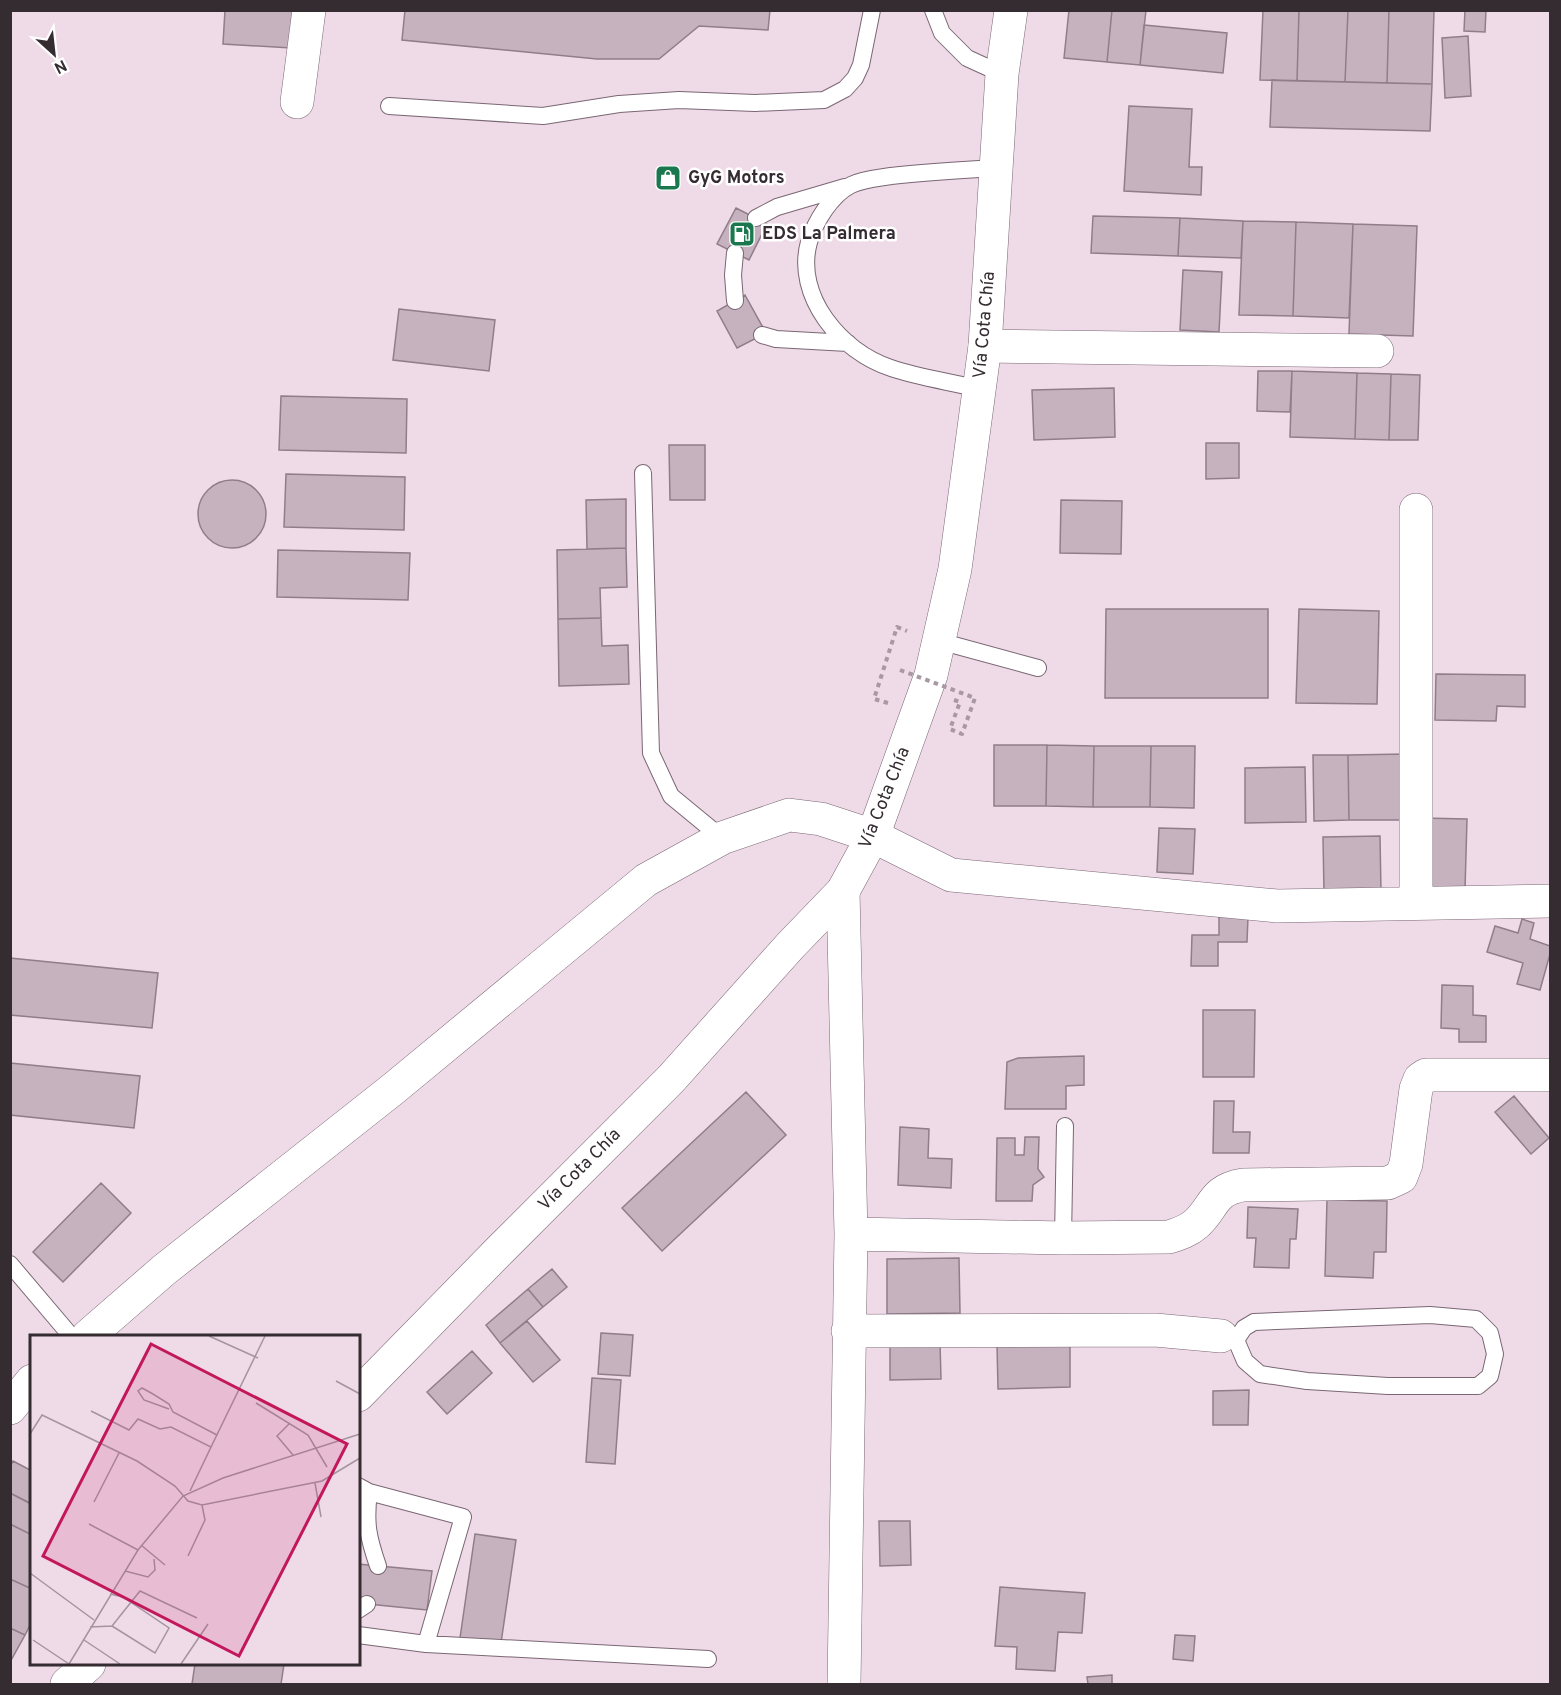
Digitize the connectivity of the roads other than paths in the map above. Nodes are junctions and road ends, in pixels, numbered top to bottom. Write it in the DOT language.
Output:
graph roads {
  1 [pos="309,10"];
  2 [pos="872,10"];
  3 [pos="933,10"];
  4 [pos="1011,10"];
  5 [pos="1002,74"];
  6 [pos="297,102"];
  7 [pos="389,106"];
  8 [pos="996,168"];
  9 [pos="851,185"];
  10 [pos="756,218"];
  11 [pos="735,253"];
  12 [pos="735,301"];
  13 [pos="762,335"];
  14 [pos="848,344"];
  15 [pos="985,346"];
  16 [pos="1377,351"];
  17 [pos="980,389"];
  18 [pos="643,473"];
  19 [pos="1416,510"];
  20 [pos="939,640"];
  21 [pos="1038,668"];
  22 [pos="873,836"];
  23 [pos="722,838"];
  24 [pos="843,891"];
  25 [pos="1551,901"];
  26 [pos="1416,903"];
  27 [pos="1551,1075"];
  28 [pos="1065,1126"];
  29 [pos="851,1234"];
  30 [pos="1063,1238"];
  31 [pos="10,1264"];
  32 [pos="848,1331"];
  33 [pos="70,1335"];
  34 [pos="89,1335"];
  35 [pos="1228,1338"];
  36 [pos="30,1383"];
  37 [pos="360,1393"];
  38 [pos="10,1408"];
  39 [pos="364,1489"];
  40 [pos="378,1566"];
  41 [pos="360,1635"];
  42 [pos="426,1644"];
  43 [pos="708,1659"];
  44 [pos="87,1665"];
  45 [pos="67,1684"];
  46 [pos="844,1684"];
  1 -- 6 [label="street"];
  2 -- 7 [label="lane"];
  3 -- 5 [label="lane"];
  4 -- 5 [label="street, Vía Cota Chía"];
  5 -- 8 [label="street, Vía Cota Chía"];
  8 -- 9 [label="lane"];
  8 -- 15 [label="street, Vía Cota Chía"];
  9 -- 10 [label="lane"];
  9 -- 14 [label="lane"];
  11 -- 12 [label="lane"];
  13 -- 14 [label="lane"];
  14 -- 17 [label="lane"];
  15 -- 16 [label="street"];
  15 -- 17 [label="street, Vía Cota Chía"];
  17 -- 20 [label="street, Vía Cota Chía"];
  18 -- 23 [label="lane"];
  19 -- 26 [label="street"];
  20 -- 21 [label="lane"];
  20 -- 22 [label="street, Vía Cota Chía"];
  22 -- 23 [label="street"];
  22 -- 24 [label="street, Vía Cota Chía"];
  22 -- 26 [label="street"];
  23 -- 34 [label="street"];
  24 -- 29 [label="street"];
  24 -- 37 [label="street, Vía Cota Chía"];
  25 -- 26 [label="street"];
  27 -- 30 [label="street"];
  28 -- 30 [label="lane"];
  29 -- 30 [label="street"];
  29 -- 32 [label="street"];
  31 -- 33 [label="lane"];
  32 -- 35 [label="street"];
  32 -- 46 [label="street"];
  35 -- 35 [label="lane"];
  36 -- 38 [label="street"];
  39 -- 40 [label="lane"];
  39 -- 42 [label="lane"];
  41 -- 42 [label="lane"];
  42 -- 43 [label="lane"];
  44 -- 45 [label="street"];
}
